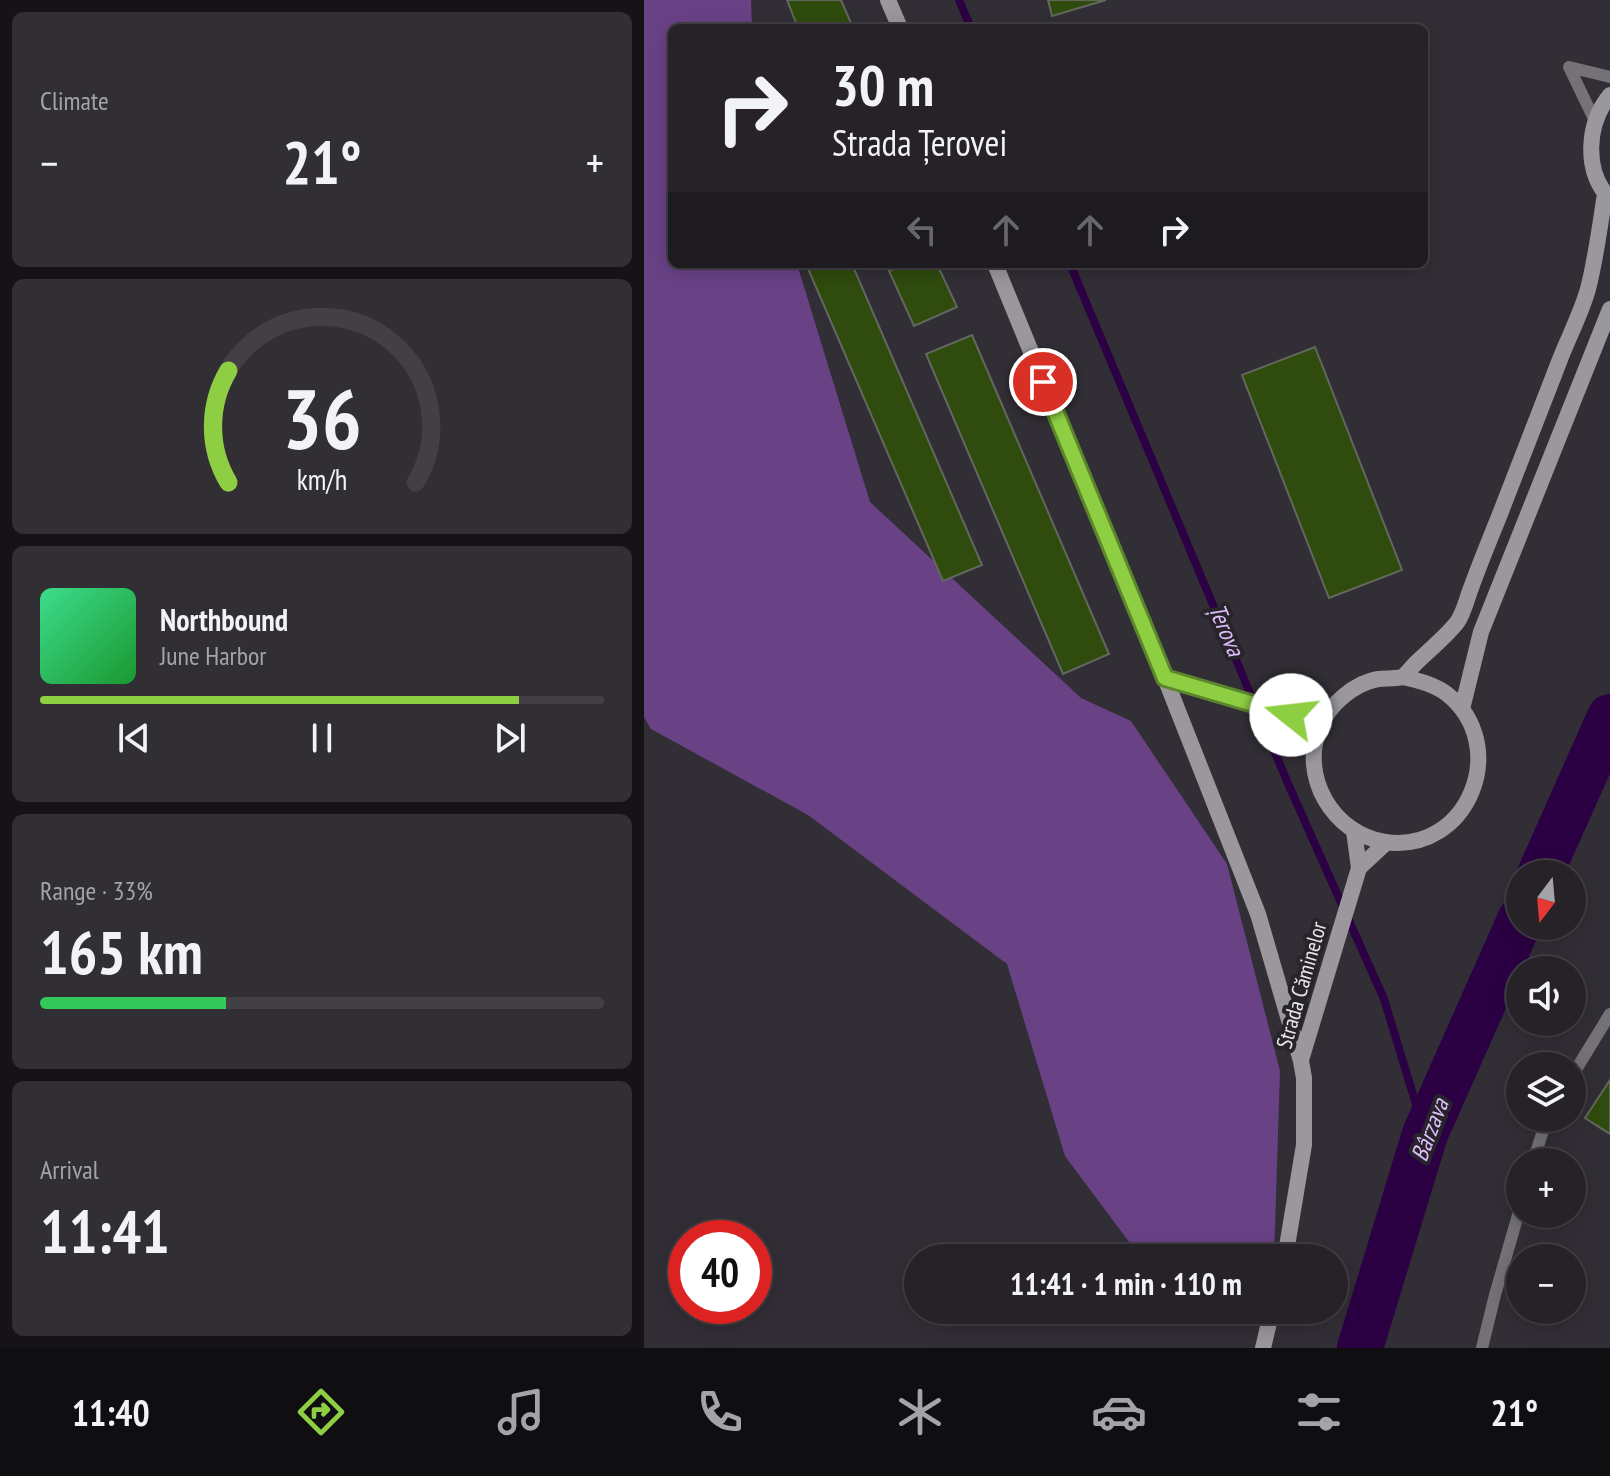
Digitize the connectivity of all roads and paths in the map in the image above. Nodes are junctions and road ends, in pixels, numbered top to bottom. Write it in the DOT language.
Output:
graph roads {
  1 [pos="888,0"];
  2 [pos="898,24"];
  3 [pos="1610,77"];
  4 [pos="1610,95"];
  5 [pos="1595,121"];
  6 [pos="1608,196"];
  7 [pos="997,268"];
  8 [pos="1610,309"];
  9 [pos="1402,677"];
  10 [pos="1165,678"];
  11 [pos="1330,709"];
  12 [pos="1462,709"];
  13 [pos="1285,714"];
  14 [pos="1314,746"];
  15 [pos="1354,831"];
  16 [pos="1387,842"];
  17 [pos="1357,875"];
  18 [pos="1610,1014"];
  19 [pos="1586,1053"];
  20 [pos="1301,1061"];
  21 [pos="1514,1228"];
  22 [pos="1287,1244"];
  23 [pos="1269,1324"];
  24 [pos="1263,1348"];
  25 [pos="1482,1348"];
  1 -- 2 [label="street"];
  3 -- 5 [label="lane"];
  4 -- 5 [label="street"];
  5 -- 6 [label="street"];
  6 -- 9 [label="street"];
  7 -- 10 [label="street"];
  8 -- 12 [label="street"];
  9 -- 11 [label="street"];
  9 -- 12 [label="street"];
  10 -- 13 [label="street"];
  10 -- 20 [label="street"];
  11 -- 13 [label="street"];
  11 -- 14 [label="street"];
  12 -- 16 [label="street"];
  13 -- 14 [label="street"];
  14 -- 15 [label="street"];
  15 -- 16 [label="street"];
  15 -- 17 [label="street, Strada Căminelor"];
  16 -- 17 [label="street"];
  17 -- 20 [label="street, Strada Căminelor"];
  18 -- 19 [label="lane"];
  20 -- 22 [label="street, Strada Căminelor"];
  21 -- 25 [label="lane"];
  23 -- 24 [label="street"];
}
